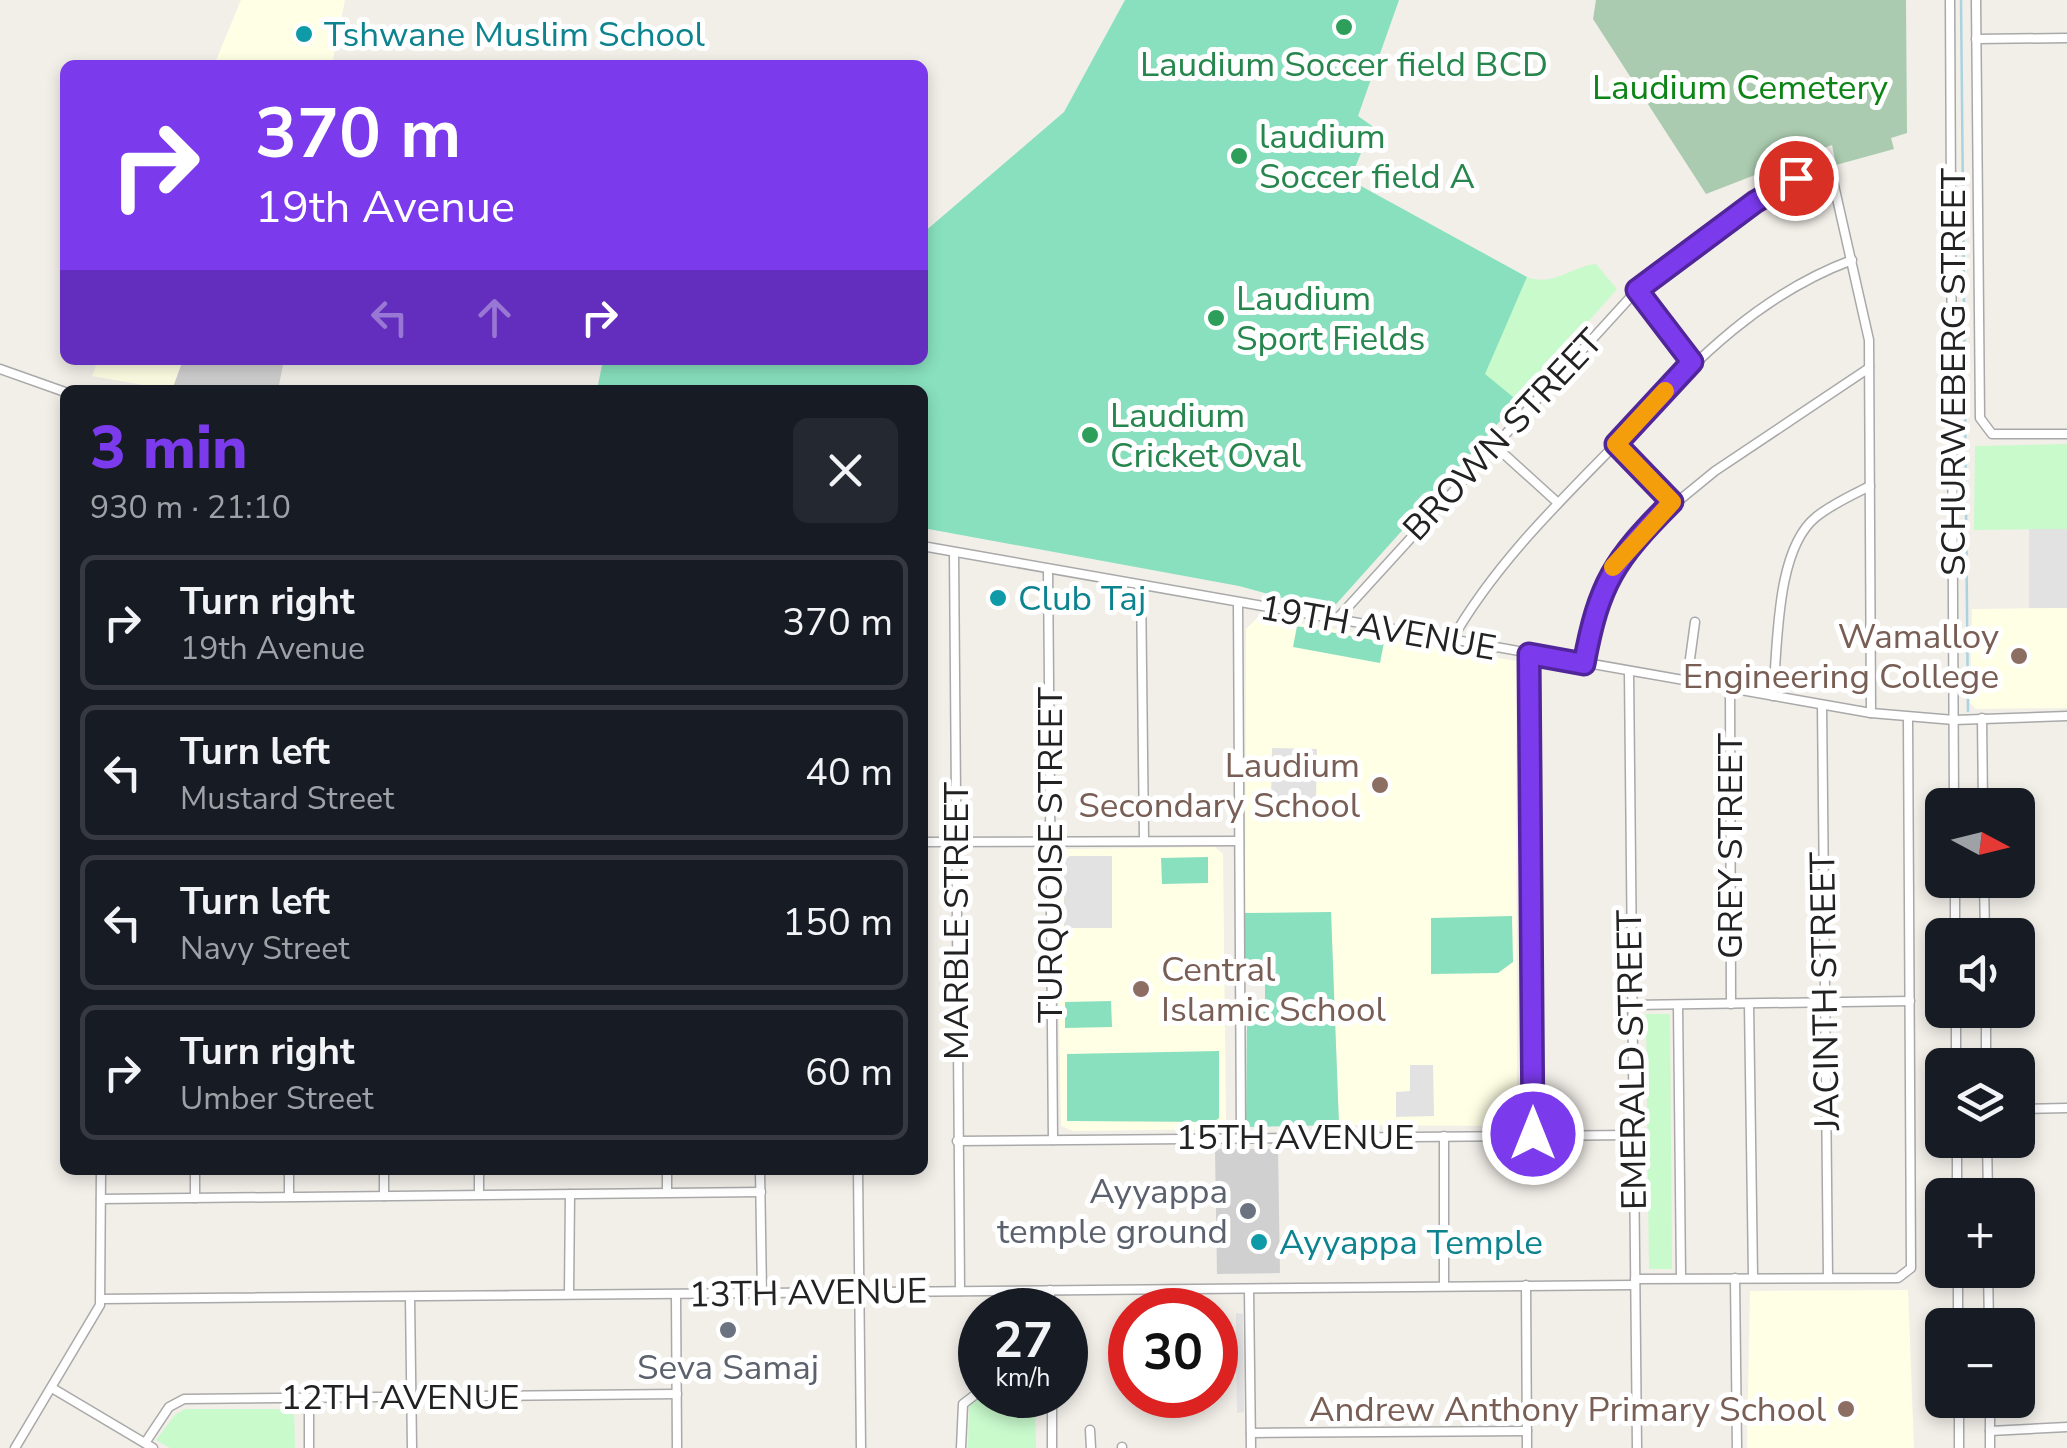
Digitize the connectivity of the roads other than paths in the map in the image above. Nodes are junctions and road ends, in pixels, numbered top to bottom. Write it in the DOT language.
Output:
graph roads {
  1 [pos="1950,0"];
  2 [pos="1976,0"];
  3 [pos="1976,38"];
  4 [pos="2067,38"];
  5 [pos="1852,260"];
  6 [pos="1637,290"];
  7 [pos="1692,362"];
  8 [pos="1869,368"];
  9 [pos="0,369"];
  10 [pos="60,390"];
  11 [pos="2067,434"];
  12 [pos="1616,444"];
  13 [pos="1494,445"];
  14 [pos="1870,486"];
  15 [pos="1558,502"];
  16 [pos="1672,502"];
  17 [pos="928,547"];
  18 [pos="954,552"];
  19 [pos="1048,569"];
  20 [pos="1141,586"];
  21 [pos="1238,603"];
  22 [pos="1337,619"];
  23 [pos="1695,622"];
  24 [pos="1451,640"];
  25 [pos="1529,654"];
  26 [pos="1584,664"];
  27 [pos="1629,672"];
  28 [pos="1688,681"];
  29 [pos="1730,688"];
  30 [pos="1772,696"];
  31 [pos="1822,705"];
  32 [pos="1870,713"];
  33 [pos="2067,716"];
  34 [pos="1982,718"];
  35 [pos="1908,719"];
  36 [pos="1954,720"];
  37 [pos="1954,788"];
  38 [pos="1983,788"];
  39 [pos="1144,839"];
  40 [pos="1050,840"];
  41 [pos="956,841"];
  42 [pos="1239,841"];
  43 [pos="928,842"];
  44 [pos="1910,1001"];
  45 [pos="1826,1002"];
  46 [pos="1678,1004"];
  47 [pos="1731,1004"];
  48 [pos="1749,1004"];
  49 [pos="1632,1005"];
  50 [pos="2067,1108"];
  51 [pos="2035,1109"];
  52 [pos="1533,1134"];
  53 [pos="1633,1135"];
  54 [pos="1444,1136"];
  55 [pos="1242,1137"];
  56 [pos="1053,1140"];
  57 [pos="958,1141"];
  58 [pos="101,1175"];
  59 [pos="194,1175"];
  60 [pos="290,1175"];
  61 [pos="384,1175"];
  62 [pos="479,1175"];
  63 [pos="667,1175"];
  64 [pos="760,1175"];
  65 [pos="858,1175"];
  66 [pos="667,1192"];
  67 [pos="760,1192"];
  68 [pos="479,1194"];
  69 [pos="570,1194"];
  70 [pos="290,1196"];
  71 [pos="384,1196"];
  72 [pos="195,1198"];
  73 [pos="101,1199"];
  74 [pos="1828,1277"];
  75 [pos="1681,1278"];
  76 [pos="1735,1278"];
  77 [pos="1754,1278"];
  78 [pos="1634,1281"];
  79 [pos="1444,1284"];
  80 [pos="1526,1285"];
  81 [pos="960,1288"];
  82 [pos="1088,1290"];
  83 [pos="1249,1290"];
  84 [pos="958,1291"];
  85 [pos="859,1292"];
  86 [pos="569,1294"];
  87 [pos="762,1294"];
  88 [pos="676,1295"];
  89 [pos="410,1297"];
  90 [pos="101,1299"];
  91 [pos="52,1388"];
  92 [pos="678,1394"];
  93 [pos="412,1397"];
  94 [pos="309,1398"];
  95 [pos="962,1418"];
  96 [pos="1052,1418"];
  97 [pos="1958,1418"];
  98 [pos="1990,1418"];
  99 [pos="2067,1427"];
  100 [pos="1090,1430"];
  101 [pos="1527,1431"];
  102 [pos="1990,1432"];
  103 [pos="1251,1433"];
  104 [pos="149,1445"];
  105 [pos="15,1448"];
  106 [pos="310,1448"];
  107 [pos="412,1448"];
  108 [pos="677,1448"];
  109 [pos="861,1448"];
  110 [pos="961,1448"];
  111 [pos="1052,1448"];
  112 [pos="1091,1448"];
  113 [pos="1251,1448"];
  114 [pos="1527,1448"];
  115 [pos="1636,1448"];
  116 [pos="1737,1448"];
  117 [pos="1959,1448"];
  118 [pos="1990,1448"];
  1 -- 36 [label="street, SCHURWEBERG STREET"];
  2 -- 3 [label="street"];
  3 -- 4 [label="street"];
  3 -- 11 [label="street"];
  5 -- 6 [label="street, BROWN STREET"];
  5 -- 7 [label="street"];
  5 -- 8 [label="street"];
  6 -- 7 [label="street"];
  6 -- 13 [label="street, BROWN STREET"];
  7 -- 12 [label="street"];
  8 -- 14 [label="street"];
  8 -- 16 [label="street"];
  9 -- 10 [label="street"];
  12 -- 15 [label="street"];
  12 -- 16 [label="street"];
  13 -- 15 [label="street"];
  13 -- 22 [label="street, BROWN STREET"];
  14 -- 30 [label="street"];
  14 -- 32 [label="street"];
  15 -- 24 [label="street"];
  16 -- 26 [label="street"];
  17 -- 18 [label="street, 19TH AVENUE"];
  18 -- 19 [label="street, 19TH AVENUE"];
  18 -- 41 [label="street, MARBLE STREET"];
  19 -- 20 [label="street, 19TH AVENUE"];
  19 -- 40 [label="street, TURQUOISE STREET"];
  20 -- 21 [label="street, 19TH AVENUE"];
  20 -- 39 [label="street"];
  21 -- 22 [label="street, 19TH AVENUE"];
  21 -- 42 [label="street"];
  22 -- 24 [label="street, 19TH AVENUE"];
  23 -- 28 [label="street"];
  24 -- 25 [label="street, 19TH AVENUE"];
  25 -- 26 [label="street, 19TH AVENUE"];
  25 -- 52 [label="street"];
  26 -- 27 [label="street, 19TH AVENUE"];
  27 -- 28 [label="street, 19TH AVENUE"];
  27 -- 49 [label="street, EMERALD STREET"];
  28 -- 29 [label="street, 19TH AVENUE"];
  29 -- 30 [label="street, 19TH AVENUE"];
  29 -- 47 [label="street, GREY STREET"];
  30 -- 31 [label="street, 19TH AVENUE"];
  31 -- 32 [label="street, 19TH AVENUE"];
  31 -- 45 [label="street, JACINTH STREET"];
  32 -- 35 [label="street, 19TH AVENUE"];
  33 -- 34 [label="street, 19TH AVENUE"];
  34 -- 36 [label="street, 19TH AVENUE"];
  34 -- 38 [label="street"];
  35 -- 36 [label="street, 19TH AVENUE"];
  35 -- 44 [label="street"];
  36 -- 37 [label="street, SCHURWEBERG STREET"];
  39 -- 40 [label="street"];
  39 -- 42 [label="street"];
  40 -- 41 [label="street"];
  40 -- 56 [label="street, TURQUOISE STREET"];
  41 -- 43 [label="street"];
  41 -- 57 [label="street, MARBLE STREET"];
  42 -- 55 [label="street"];
  44 -- 45 [label="street"];
  44 -- 74 [label="street, 13TH AVENUE"];
  45 -- 48 [label="street"];
  45 -- 74 [label="street, JACINTH STREET"];
  46 -- 47 [label="street"];
  46 -- 49 [label="street"];
  46 -- 75 [label="street"];
  47 -- 48 [label="street"];
  48 -- 77 [label="street"];
  49 -- 53 [label="street, EMERALD STREET"];
  50 -- 51 [label="street"];
  52 -- 53 [label="street, 15TH AVENUE"];
  52 -- 54 [label="street, 15TH AVENUE"];
  53 -- 78 [label="street, EMERALD STREET"];
  54 -- 55 [label="street, 15TH AVENUE"];
  54 -- 79 [label="street"];
  55 -- 56 [label="street, 15TH AVENUE"];
  56 -- 57 [label="street, 15TH AVENUE"];
  57 -- 81 [label="street, MARBLE STREET"];
  58 -- 73 [label="street"];
  59 -- 72 [label="street"];
  60 -- 70 [label="street"];
  61 -- 71 [label="street"];
  62 -- 68 [label="street"];
  63 -- 66 [label="street"];
  64 -- 67 [label="street"];
  65 -- 85 [label="street"];
  66 -- 67 [label="street"];
  66 -- 69 [label="street"];
  67 -- 87 [label="street"];
  68 -- 69 [label="street"];
  68 -- 71 [label="street"];
  69 -- 86 [label="street"];
  70 -- 71 [label="street"];
  70 -- 72 [label="street"];
  72 -- 73 [label="street"];
  73 -- 90 [label="street"];
  74 -- 77 [label="street, 13TH AVENUE"];
  75 -- 76 [label="street, 13TH AVENUE"];
  75 -- 78 [label="street, 13TH AVENUE"];
  76 -- 77 [label="street, 13TH AVENUE"];
  76 -- 116 [label="street"];
  78 -- 80 [label="street, 13TH AVENUE"];
  78 -- 115 [label="street, EMERALD STREET"];
  79 -- 80 [label="street, 13TH AVENUE"];
  79 -- 83 [label="street, 13TH AVENUE"];
  80 -- 101 [label="street"];
  82 -- 83 [label="street, 13TH AVENUE"];
  83 -- 103 [label="street"];
  84 -- 85 [label="street, 13TH AVENUE"];
  85 -- 87 [label="street, 13TH AVENUE"];
  85 -- 109 [label="street"];
  86 -- 88 [label="street, 13TH AVENUE"];
  86 -- 89 [label="street, 13TH AVENUE"];
  87 -- 88 [label="street, 13TH AVENUE"];
  88 -- 92 [label="street"];
  89 -- 90 [label="street, 13TH AVENUE"];
  89 -- 93 [label="street"];
  90 -- 91 [label="street"];
  91 -- 104 [label="street"];
  91 -- 105 [label="street"];
  92 -- 93 [label="street, 12TH AVENUE"];
  92 -- 108 [label="street"];
  93 -- 94 [label="street, 12TH AVENUE"];
  93 -- 107 [label="street"];
  94 -- 104 [label="street, 12TH AVENUE"];
  94 -- 106 [label="street"];
  95 -- 110 [label="street"];
  96 -- 111 [label="street"];
  97 -- 117 [label="street"];
  98 -- 102 [label="street"];
  99 -- 102 [label="street"];
  100 -- 112 [label="street"];
  101 -- 103 [label="street"];
  101 -- 114 [label="street"];
  102 -- 118 [label="street"];
  103 -- 113 [label="street"];
}
